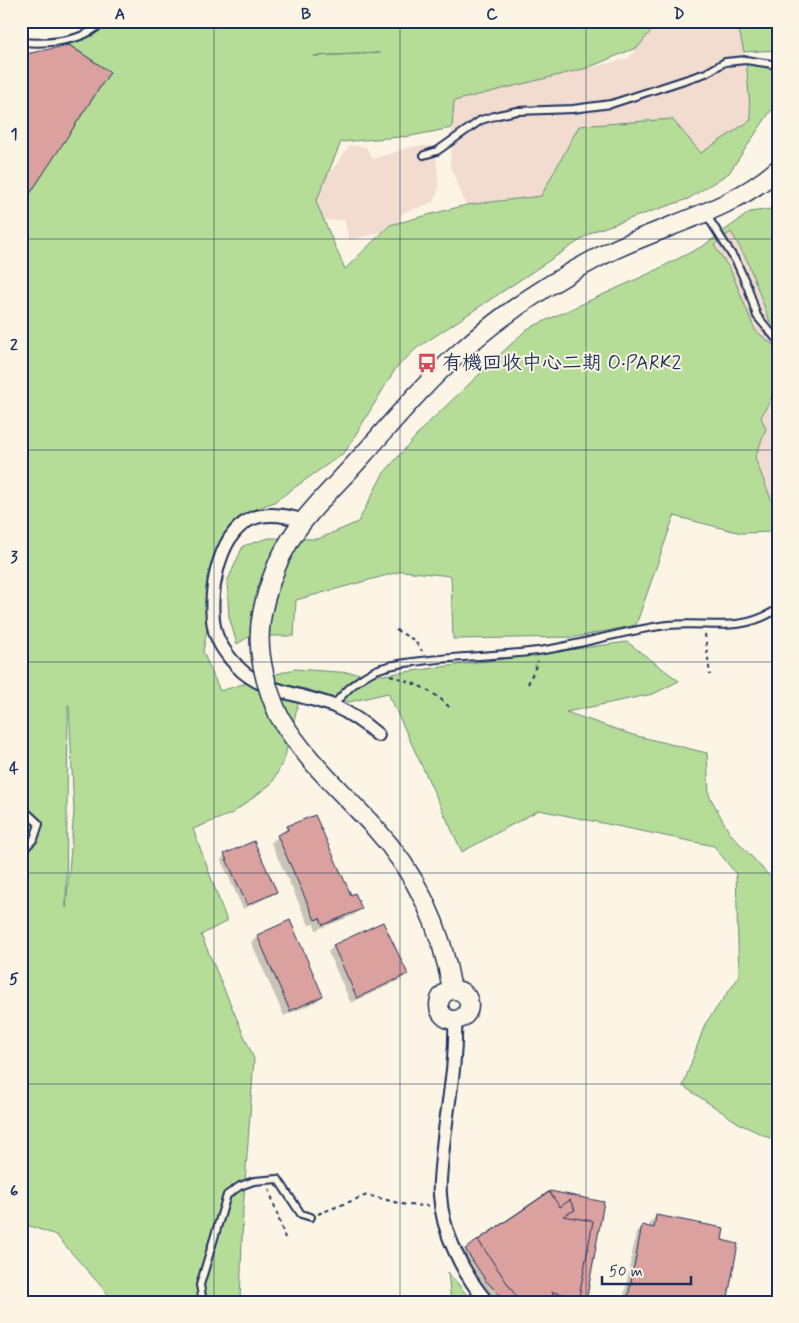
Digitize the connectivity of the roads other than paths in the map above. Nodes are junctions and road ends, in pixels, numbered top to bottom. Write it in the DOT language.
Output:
graph roads {
  1 [pos="104,21"];
  2 [pos="21,42"];
  3 [pos="778,66"];
  4 [pos="424,155"];
  5 [pos="778,169"];
  6 [pos="706,213"];
  7 [pos="778,341"];
  8 [pos="304,521"];
  9 [pos="778,609"];
  10 [pos="333,706"];
  11 [pos="378,735"];
  12 [pos="21,807"];
  13 [pos="21,852"];
  14 [pos="455,1020"];
  15 [pos="310,1217"];
  16 [pos="202,1302"];
  17 [pos="488,1302"];
  1 -- 2 [label="lane"];
  3 -- 4 [label="lane"];
  5 -- 6 [label="street"];
  6 -- 7 [label="lane"];
  6 -- 8 [label="street"];
  8 -- 10 [label="street"];
  8 -- 14 [label="street, bridge"];
  9 -- 10 [label="lane"];
  10 -- 11 [label="street"];
  12 -- 13 [label="lane"];
  14 -- 17 [label="street"];
  15 -- 16 [label="lane"];
}
